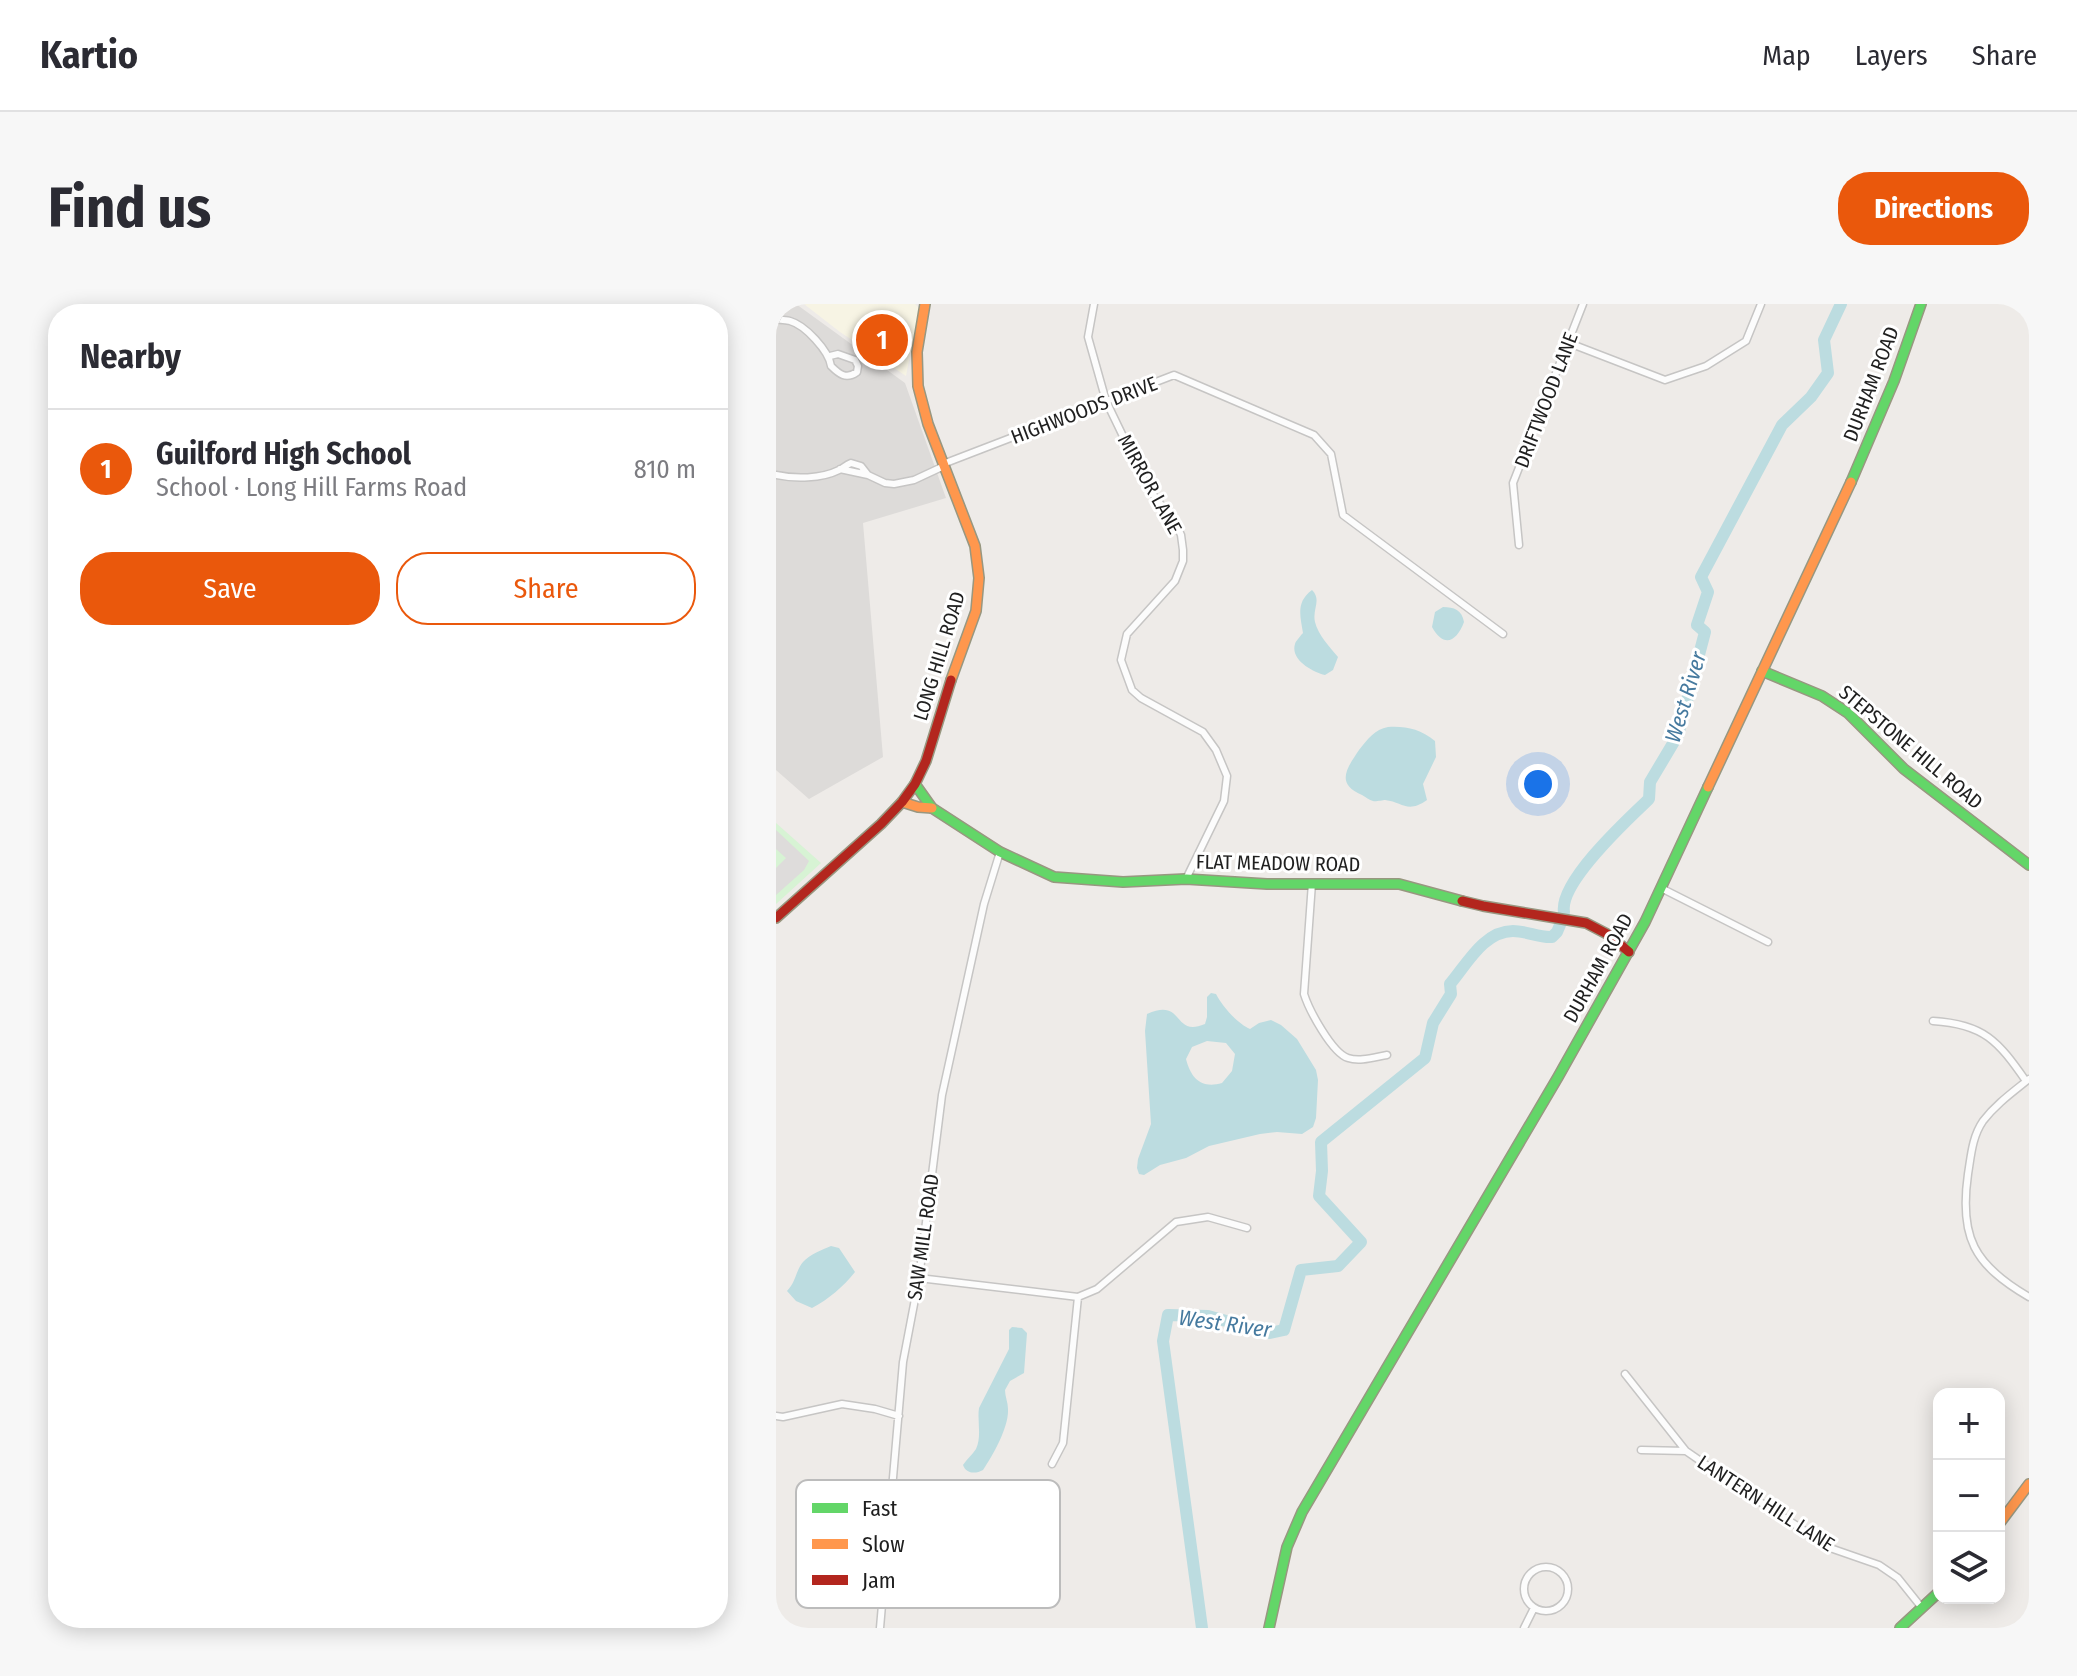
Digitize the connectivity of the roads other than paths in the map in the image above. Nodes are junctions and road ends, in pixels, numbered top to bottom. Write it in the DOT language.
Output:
graph roads {
  1 [pos="914,304"];
  2 [pos="1094,304"];
  3 [pos="1583,304"];
  4 [pos="1761,304"];
  5 [pos="1921,304"];
  6 [pos="924,309"];
  7 [pos="776,319"];
  8 [pos="1569,343"];
  9 [pos="830,356"];
  10 [pos="1106,401"];
  11 [pos="944,465"];
  12 [pos="776,475"];
  13 [pos="1519,545"];
  14 [pos="1503,634"];
  15 [pos="1762,671"];
  16 [pos="915,784"];
  17 [pos="902,802"];
  18 [pos="932,808"];
  19 [pos="1000,852"];
  20 [pos="2029,865"];
  21 [pos="1186,879"];
  22 [pos="1312,883"];
  23 [pos="1661,888"];
  24 [pos="776,918"];
  25 [pos="1768,942"];
  26 [pos="1629,952"];
  27 [pos="1933,1021"];
  28 [pos="1387,1055"];
  29 [pos="2028,1080"];
  30 [pos="1247,1228"];
  31 [pos="919,1278"];
  32 [pos="1078,1297"];
  33 [pos="2029,1297"];
  34 [pos="1625,1374"];
  35 [pos="776,1416"];
  36 [pos="899,1416"];
  37 [pos="1641,1450"];
  38 [pos="1686,1451"];
  39 [pos="1052,1464"];
  40 [pos="893,1480"];
  41 [pos="2028,1489"];
  42 [pos="2005,1517"];
  43 [pos="1933,1598"];
  44 [pos="882,1608"];
  45 [pos="1534,1608"];
  46 [pos="1922,1608"];
  47 [pos="880,1628"];
  48 [pos="1269,1628"];
  49 [pos="1524,1628"];
  50 [pos="1900,1628"];
  1 -- 6 [label="street"];
  2 -- 10 [label="street, MIRROR LANE"];
  3 -- 8 [label="street, DRIFTWOOD LANE"];
  4 -- 8 [label="street"];
  5 -- 15 [label="street, DURHAM ROAD"];
  6 -- 11 [label="street, LONG HILL ROAD"];
  7 -- 9 [label="street"];
  8 -- 13 [label="street, DRIFTWOOD LANE"];
  9 -- 9 [label="street"];
  10 -- 11 [label="street, HIGHWOODS DRIVE"];
  10 -- 14 [label="street, HIGHWOODS DRIVE"];
  10 -- 21 [label="street, MIRROR LANE"];
  11 -- 12 [label="street, HIGHWOODS DRIVE"];
  11 -- 16 [label="street, LONG HILL ROAD"];
  15 -- 20 [label="street, STEPSTONE HILL ROAD"];
  15 -- 23 [label="street, DURHAM ROAD"];
  16 -- 17 [label="street, LONG HILL ROAD"];
  16 -- 18 [label="street, FLAT MEADOW ROAD"];
  17 -- 18 [label="street, FLAT MEADOW ROAD"];
  17 -- 24 [label="street, LONG HILL ROAD"];
  18 -- 19 [label="street, FLAT MEADOW ROAD"];
  19 -- 21 [label="street, FLAT MEADOW ROAD"];
  19 -- 31 [label="street, SAW MILL ROAD"];
  21 -- 22 [label="street, FLAT MEADOW ROAD"];
  22 -- 26 [label="street, FLAT MEADOW ROAD"];
  22 -- 28 [label="street"];
  23 -- 25 [label="street"];
  23 -- 26 [label="street, DURHAM ROAD"];
  26 -- 48 [label="street, DURHAM ROAD"];
  27 -- 29 [label="street"];
  29 -- 33 [label="street"];
  30 -- 32 [label="street"];
  31 -- 32 [label="street"];
  31 -- 36 [label="street, SAW MILL ROAD"];
  32 -- 39 [label="street"];
  34 -- 38 [label="street, LANTERN HILL LANE"];
  35 -- 36 [label="street"];
  36 -- 40 [label="street, SAW MILL ROAD"];
  37 -- 38 [label="street, LANTERN HILL LANE"];
  38 -- 46 [label="street, LANTERN HILL LANE"];
  41 -- 42 [label="street"];
  43 -- 46 [label="street"];
  44 -- 47 [label="street, SAW MILL ROAD"];
  45 -- 45 [label="street"];
  45 -- 49 [label="street"];
  46 -- 50 [label="street"];
}
